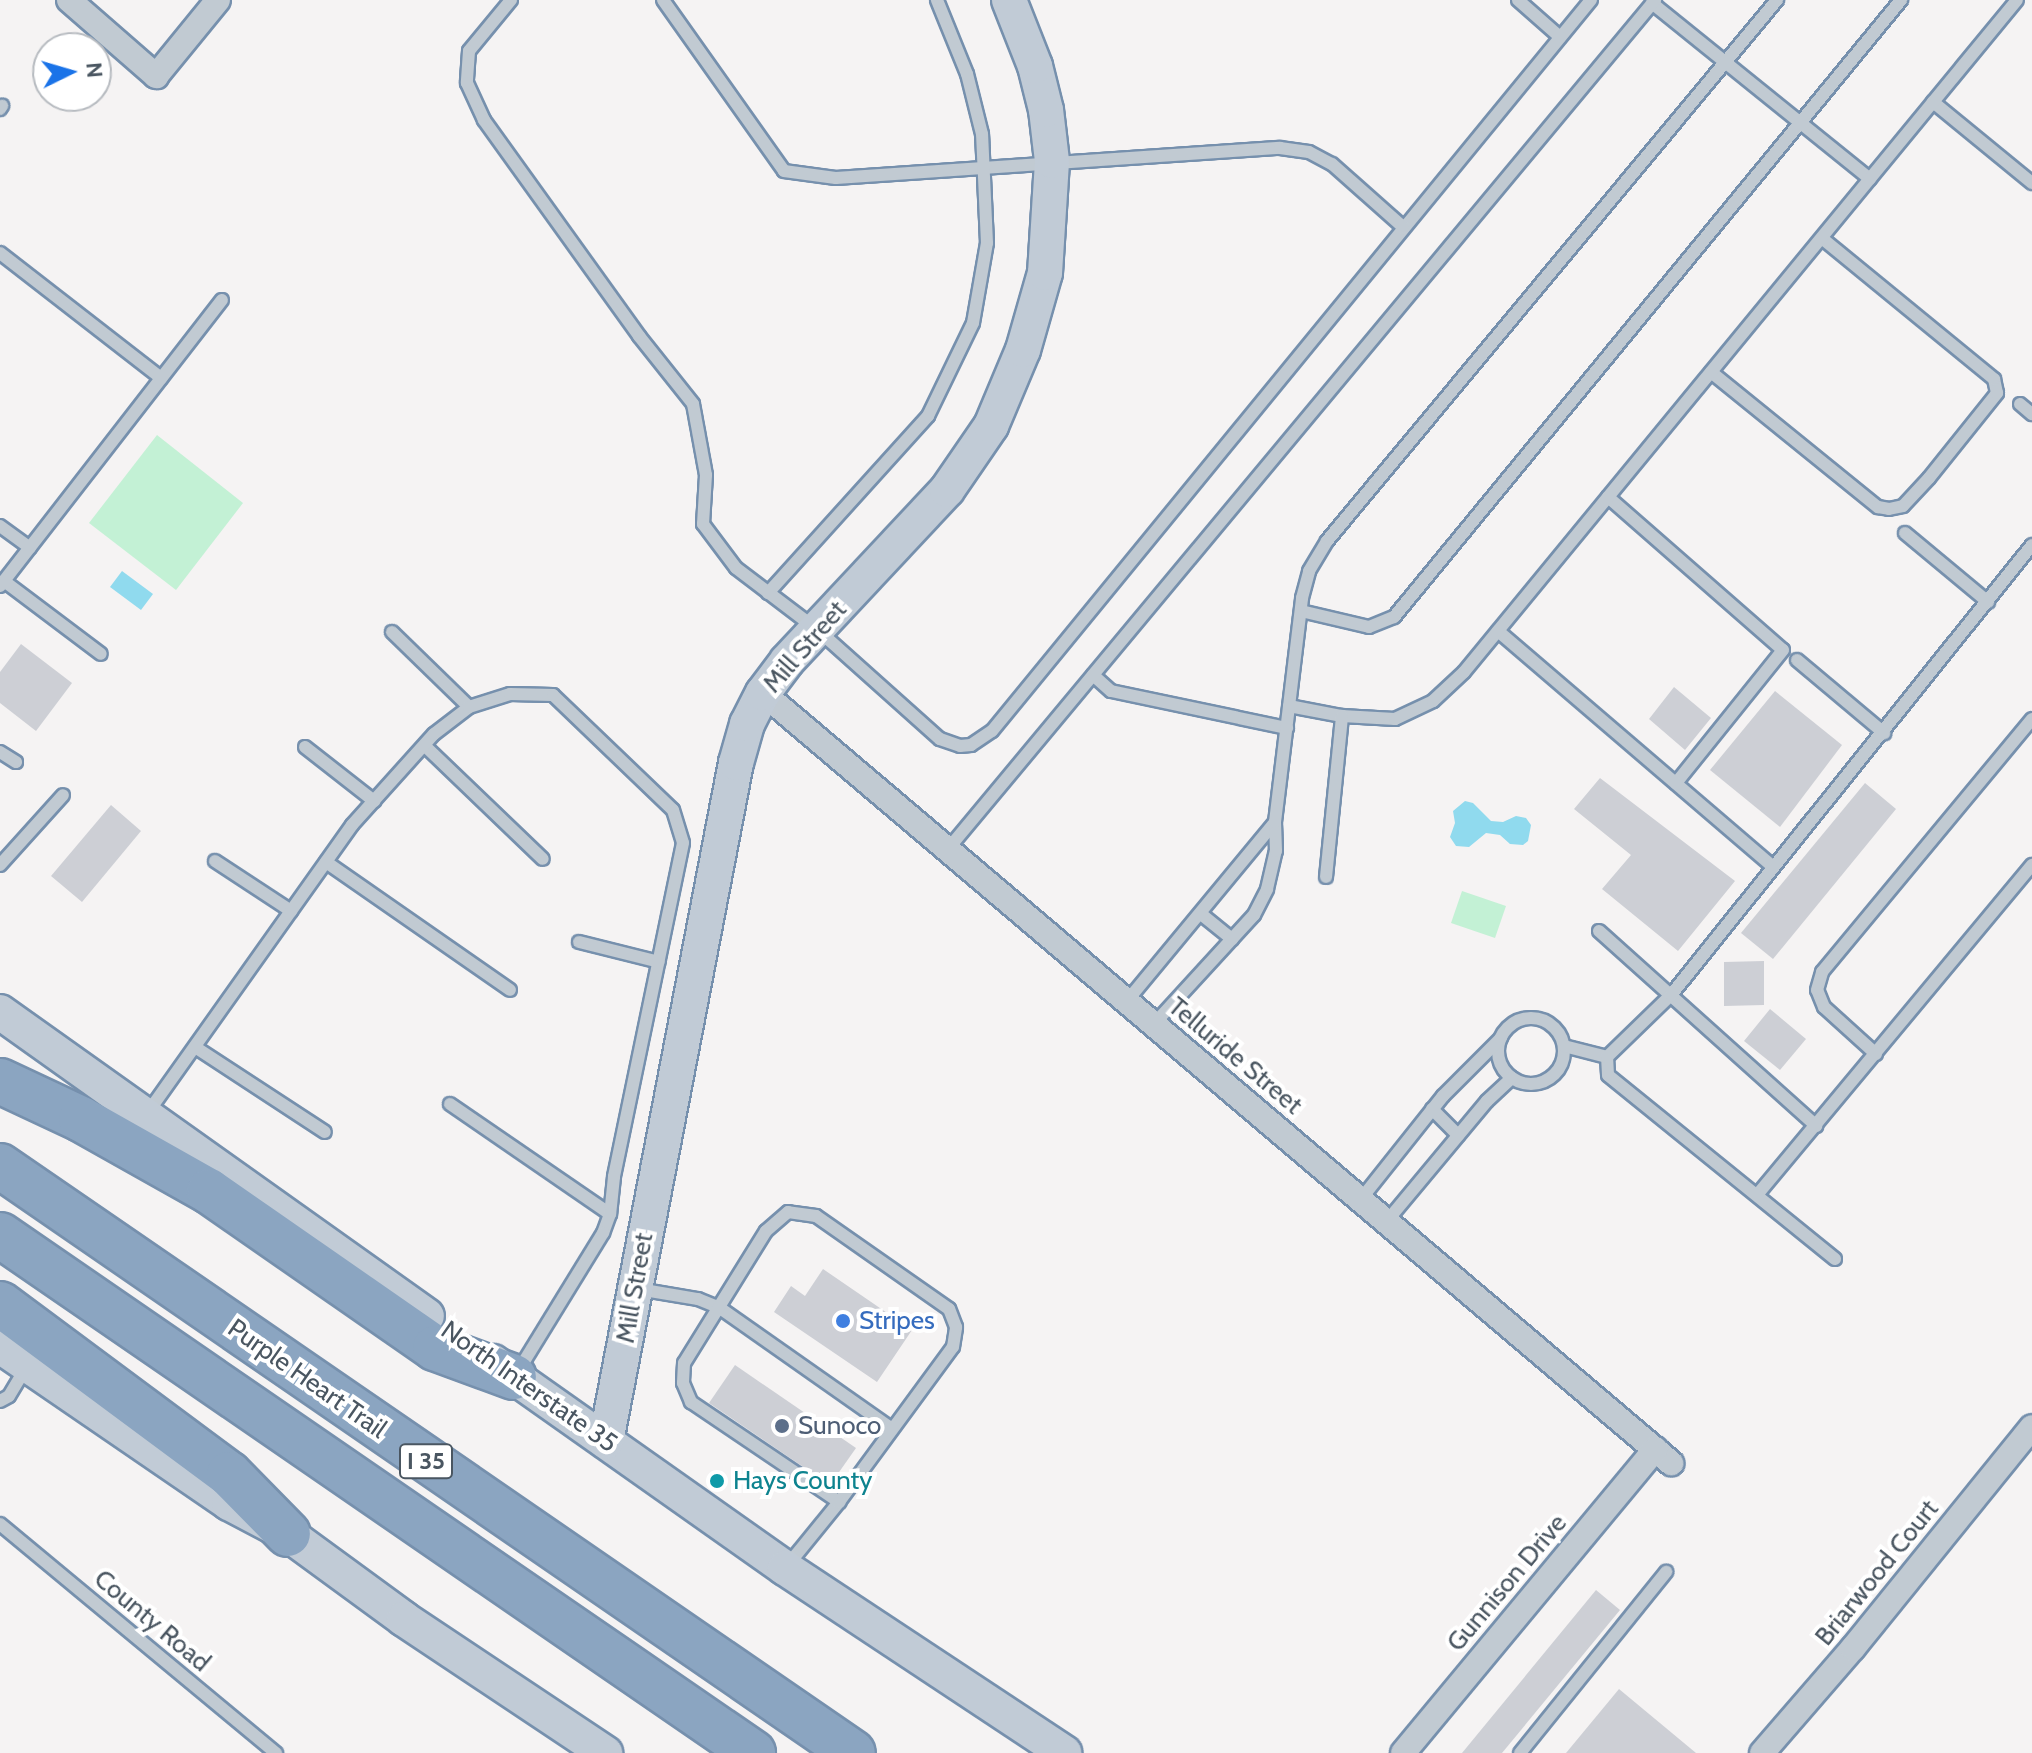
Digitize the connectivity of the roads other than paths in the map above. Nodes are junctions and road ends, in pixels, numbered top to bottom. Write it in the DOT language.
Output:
graph roads {
  1 [pos="69,0"];
  2 [pos="218,0"];
  3 [pos="511,0"];
  4 [pos="663,0"];
  5 [pos="937,0"];
  6 [pos="1009,0"];
  7 [pos="1518,0"];
  8 [pos="1591,0"];
  9 [pos="1777,0"];
  10 [pos="1901,0"];
  11 [pos="2017,0"];
  12 [pos="1654,1"];
  13 [pos="1560,37"];
  14 [pos="1726,62"];
  15 [pos="1933,102"];
  16 [pos="1800,123"];
  17 [pos="1052,161"];
  18 [pos="985,167"];
  19 [pos="1870,179"];
  20 [pos="2032,183"];
  21 [pos="1403,227"];
  22 [pos="1822,238"];
  23 [pos="0,253"];
  24 [pos="222,300"];
  25 [pos="1711,372"];
  26 [pos="161,378"];
  27 [pos="2020,404"];
  28 [pos="2032,414"];
  29 [pos="1608,497"];
  30 [pos="0,526"];
  31 [pos="1905,533"];
  32 [pos="2032,545"];
  33 [pos="30,548"];
  34 [pos="2,584"];
  35 [pos="768,593"];
  36 [pos="1988,602"];
  37 [pos="1301,611"];
  38 [pos="819,631"];
  39 [pos="1498,631"];
  40 [pos="392,632"];
  41 [pos="101,654"];
  42 [pos="1797,660"];
  43 [pos="1093,675"];
  44 [pos="763,693"];
  45 [pos="1289,706"];
  46 [pos="469,707"];
  47 [pos="1342,716"];
  48 [pos="2032,719"];
  49 [pos="1287,728"];
  50 [pos="1884,733"];
  51 [pos="425,746"];
  52 [pos="305,747"];
  53 [pos="0,752"];
  54 [pos="16,762"];
  55 [pos="1676,783"];
  56 [pos="63,795"];
  57 [pos="374,801"];
  58 [pos="1275,822"];
  59 [pos="948,849"];
  60 [pos="543,859"];
  61 [pos="215,861"];
  62 [pos="326,862"];
  63 [pos="0,865"];
  64 [pos="2032,865"];
  65 [pos="1772,866"];
  66 [pos="1326,877"];
  67 [pos="291,911"];
  68 [pos="1201,914"];
  69 [pos="1599,931"];
  70 [pos="1232,939"];
  71 [pos="579,942"];
  72 [pos="659,962"];
  73 [pos="510,990"];
  74 [pos="1671,995"];
  75 [pos="1127,1001"];
  76 [pos="0,1012"];
  77 [pos="1154,1024"];
  78 [pos="1501,1038"];
  79 [pos="1564,1046"];
  80 [pos="195,1047"];
  81 [pos="1876,1054"];
  82 [pos="1607,1057"];
  83 [pos="1512,1078"];
  84 [pos="0,1081"];
  85 [pos="450,1104"];
  86 [pos="1432,1109"];
  87 [pos="145,1117"];
  88 [pos="1816,1126"];
  89 [pos="325,1132"];
  90 [pos="1458,1135"];
  91 [pos="0,1166"];
  92 [pos="1757,1195"];
  93 [pos="1361,1199"];
  94 [pos="610,1214"];
  95 [pos="1387,1221"];
  96 [pos="0,1235"];
  97 [pos="1835,1259"];
  98 [pos="633,1289"];
  99 [pos="0,1304"];
  100 [pos="720,1308"];
  101 [pos="14,1356"];
  102 [pos="514,1377"];
  103 [pos="0,1401"];
  104 [pos="2032,1427"];
  105 [pos="891,1428"];
  106 [pos="606,1441"];
  107 [pos="1663,1456"];
  108 [pos="839,1502"];
  109 [pos="0,1524"];
  110 [pos="288,1534"];
  111 [pos="785,1568"];
  112 [pos="1666,1572"];
  113 [pos="276,1753"];
  114 [pos="605,1753"];
  115 [pos="753,1753"];
  116 [pos="853,1753"];
  117 [pos="1064,1753"];
  118 [pos="1403,1753"];
  119 [pos="1520,1753"];
  120 [pos="1762,1753"];
  1 -- 2 [label="street"];
  3 -- 35 [label="lane"];
  4 -- 18 [label="lane"];
  5 -- 18 [label="lane"];
  6 -- 17 [label="main road, Mill Street"];
  7 -- 13 [label="lane"];
  8 -- 13 [label="lane"];
  9 -- 14 [label="lane"];
  10 -- 16 [label="lane"];
  11 -- 15 [label="lane"];
  12 -- 14 [label="lane"];
  12 -- 43 [label="lane"];
  13 -- 21 [label="lane"];
  14 -- 16 [label="lane"];
  14 -- 37 [label="lane"];
  15 -- 19 [label="lane"];
  15 -- 20 [label="lane"];
  16 -- 19 [label="lane"];
  16 -- 37 [label="lane"];
  17 -- 18 [label="lane"];
  17 -- 21 [label="lane"];
  17 -- 38 [label="main road, Mill Street"];
  18 -- 35 [label="lane"];
  19 -- 22 [label="lane"];
  21 -- 38 [label="lane"];
  22 -- 25 [label="lane"];
  22 -- 25 [label="lane"];
  23 -- 26 [label="lane"];
  24 -- 26 [label="lane"];
  25 -- 29 [label="lane"];
  26 -- 33 [label="lane"];
  27 -- 28 [label="lane"];
  29 -- 39 [label="lane"];
  29 -- 55 [label="lane"];
  30 -- 33 [label="lane"];
  31 -- 36 [label="lane"];
  32 -- 36 [label="lane"];
  33 -- 34 [label="lane"];
  34 -- 41 [label="lane"];
  35 -- 38 [label="lane"];
  36 -- 50 [label="lane"];
  37 -- 45 [label="lane"];
  38 -- 44 [label="main road, Mill Street"];
  39 -- 47 [label="lane"];
  39 -- 55 [label="lane"];
  40 -- 46 [label="lane"];
  42 -- 50 [label="lane"];
  43 -- 49 [label="lane"];
  43 -- 59 [label="lane"];
  44 -- 59 [label="street, Telluride Street"];
  44 -- 98 [label="main road, Mill Street"];
  45 -- 47 [label="lane"];
  45 -- 49 [label="lane"];
  46 -- 51 [label="lane"];
  46 -- 72 [label="lane"];
  47 -- 66 [label="lane"];
  48 -- 81 [label="lane"];
  49 -- 58 [label="lane"];
  50 -- 65 [label="lane"];
  51 -- 57 [label="lane"];
  51 -- 60 [label="lane"];
  52 -- 57 [label="lane"];
  53 -- 54 [label="lane"];
  55 -- 65 [label="lane"];
  56 -- 63 [label="lane"];
  57 -- 62 [label="lane"];
  58 -- 68 [label="lane"];
  58 -- 70 [label="lane"];
  59 -- 75 [label="street, Telluride Street"];
  61 -- 67 [label="lane"];
  62 -- 67 [label="lane"];
  62 -- 73 [label="lane"];
  64 -- 81 [label="lane"];
  65 -- 74 [label="lane"];
  67 -- 80 [label="lane"];
  68 -- 70 [label="lane"];
  68 -- 75 [label="lane"];
  69 -- 74 [label="lane"];
  70 -- 77 [label="lane"];
  71 -- 72 [label="lane"];
  72 -- 94 [label="lane"];
  74 -- 82 [label="lane"];
  74 -- 88 [label="lane"];
  75 -- 77 [label="street, Telluride Street"];
  76 -- 87 [label="main road, North Interstate 35"];
  77 -- 93 [label="street, Telluride Street"];
  78 -- 79 [label="lane"];
  78 -- 83 [label="lane"];
  78 -- 86 [label="lane"];
  79 -- 82 [label="lane"];
  79 -- 83 [label="lane"];
  80 -- 87 [label="lane"];
  80 -- 89 [label="lane"];
  81 -- 88 [label="lane"];
  82 -- 92 [label="lane"];
  83 -- 90 [label="lane"];
  84 -- 102 [label="highway"];
  85 -- 94 [label="lane"];
  86 -- 90 [label="lane"];
  86 -- 93 [label="lane"];
  87 -- 102 [label="main road, North Interstate 35"];
  88 -- 92 [label="lane"];
  90 -- 95 [label="lane"];
  91 -- 116 [label="highway, Purple Heart Trail / I 35"];
  92 -- 97 [label="lane"];
  93 -- 95 [label="street, Telluride Street"];
  94 -- 102 [label="lane"];
  95 -- 107 [label="street, Telluride Street"];
  96 -- 115 [label="highway, I 35"];
  98 -- 100 [label="lane"];
  98 -- 106 [label="main road, Mill Street"];
  99 -- 110 [label="highway"];
  100 -- 105 [label="lane"];
  100 -- 105 [label="lane"];
  100 -- 108 [label="lane"];
  101 -- 103 [label="lane"];
  101 -- 110 [label="main road"];
  102 -- 106 [label="main road, North Interstate 35"];
  104 -- 120 [label="street, Briarwood Court"];
  105 -- 108 [label="lane"];
  106 -- 111 [label="main road, North Interstate 35"];
  107 -- 118 [label="street, Gunnison Drive"];
  108 -- 111 [label="lane"];
  109 -- 113 [label="lane, County Road"];
  110 -- 114 [label="main road"];
  111 -- 117 [label="main road, North Interstate 35"];
  112 -- 119 [label="lane"];
}
